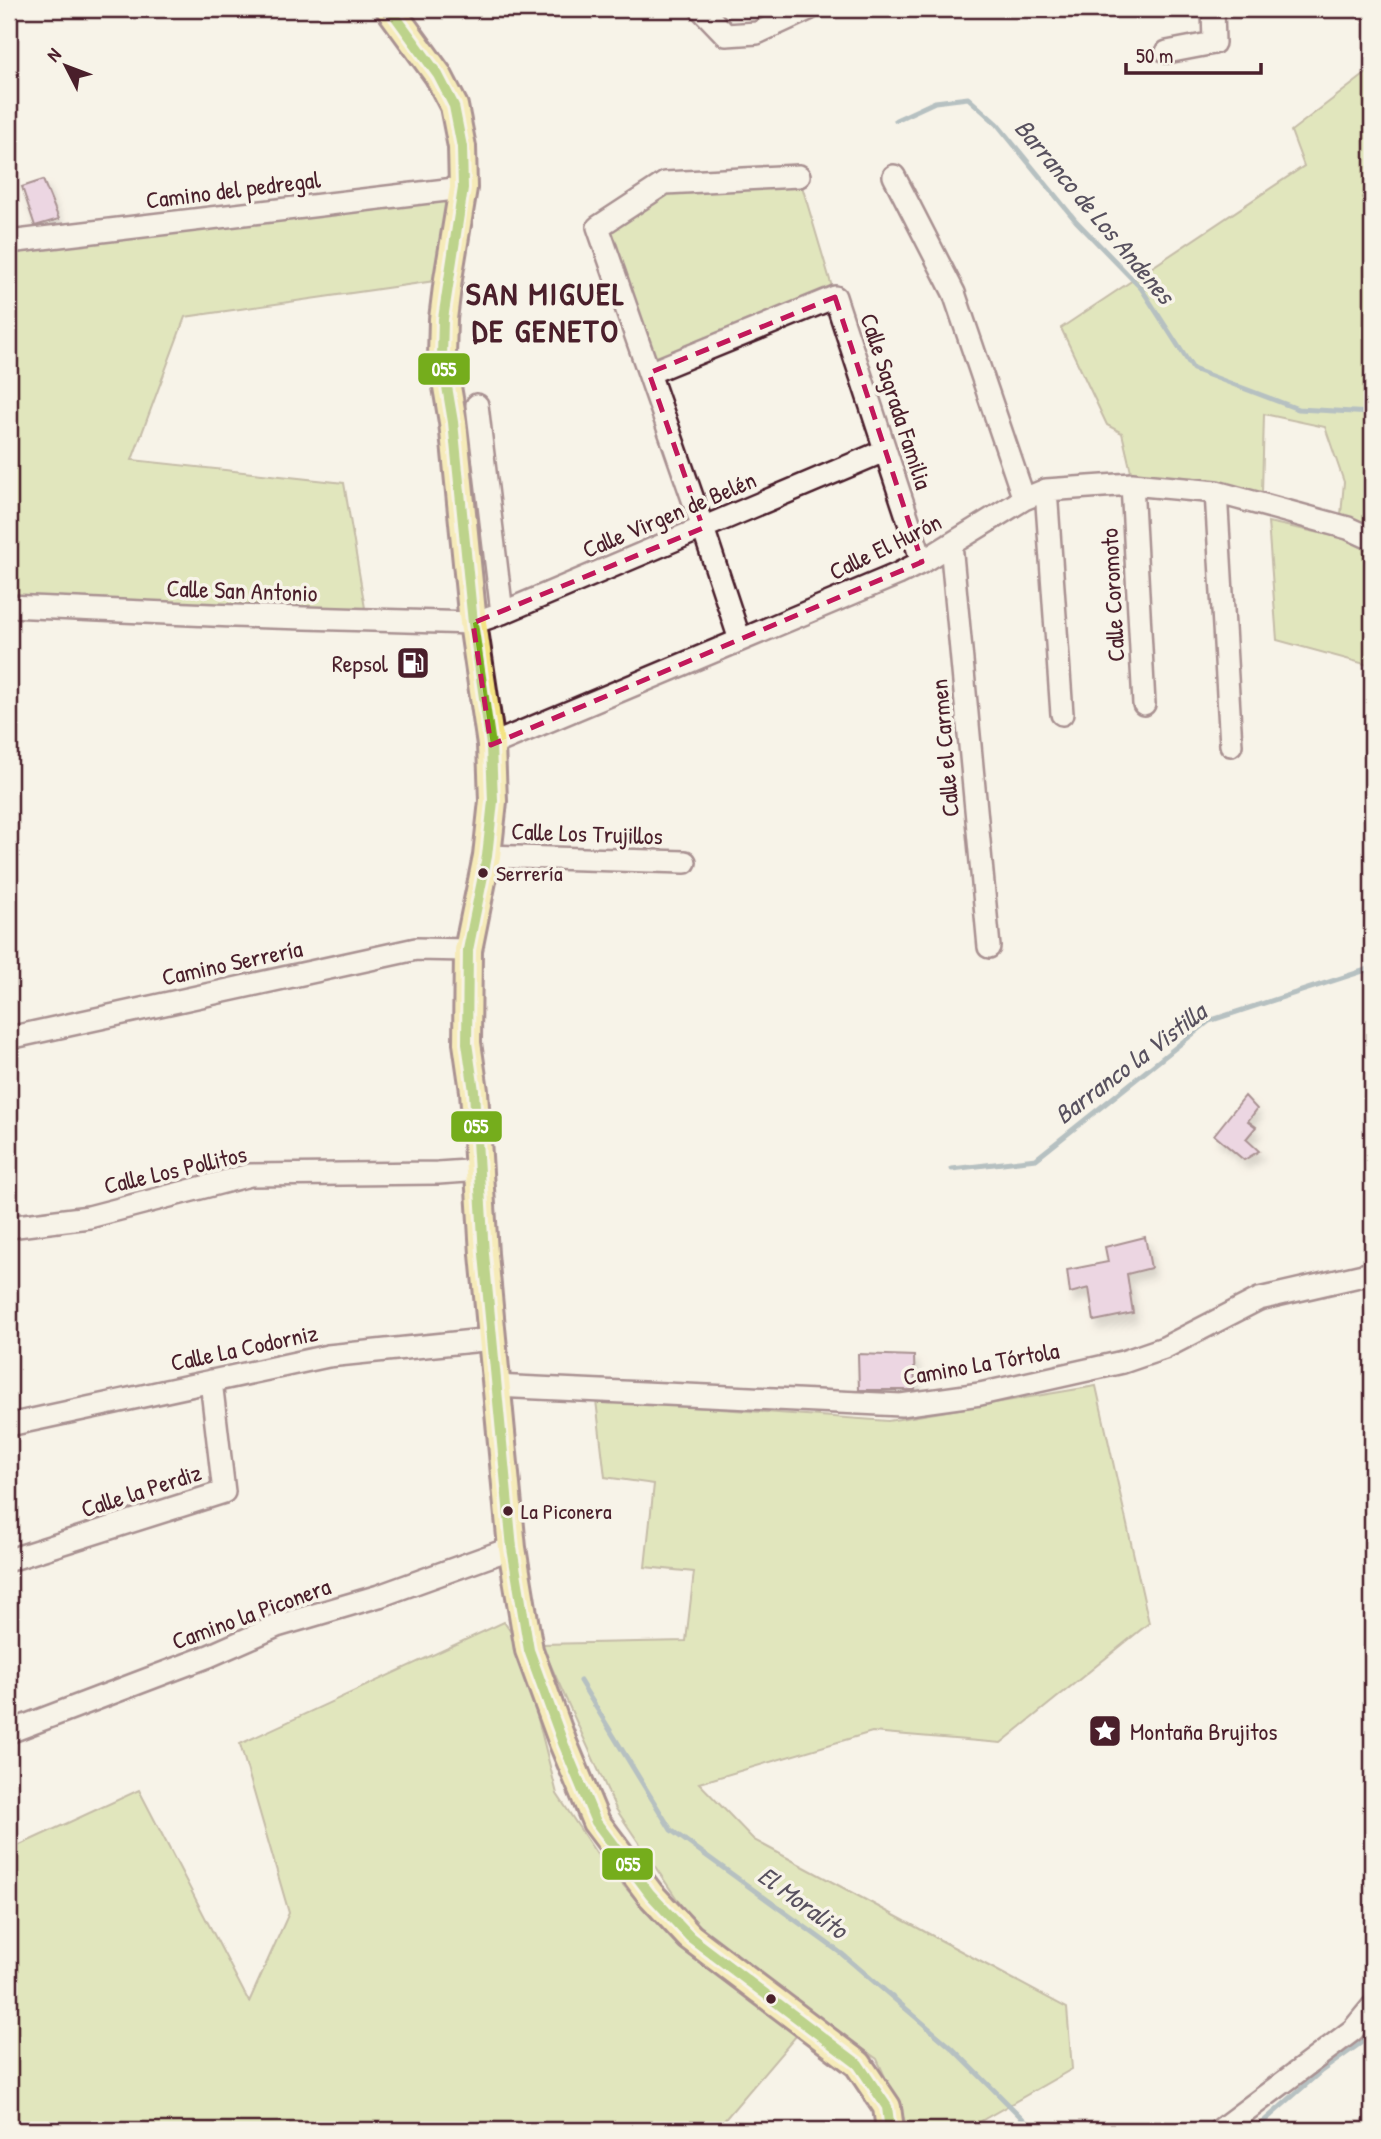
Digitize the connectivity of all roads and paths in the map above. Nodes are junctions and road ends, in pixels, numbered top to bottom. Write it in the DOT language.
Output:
graph roads {
  1 [pos="390,9"];
  2 [pos="701,9"];
  3 [pos="809,9"];
  4 [pos="1213,9"];
  5 [pos="1167,52"];
  6 [pos="799,176"];
  7 [pos="894,176"];
  8 [pos="463,188"];
  9 [pos="9,242"];
  10 [pos="649,373"];
  11 [pos="477,405"];
  12 [pos="884,451"];
  13 [pos="1132,484"];
  14 [pos="1046,490"];
  15 [pos="1216,492"];
  16 [pos="1024,499"];
  17 [pos="703,528"];
  18 [pos="1372,539"];
  19 [pos="951,544"];
  20 [pos="922,562"];
  21 [pos="9,606"];
  22 [pos="502,614"];
  23 [pos="473,623"];
  24 [pos="740,640"];
  25 [pos="1144,704"];
  26 [pos="1062,714"];
  27 [pos="491,745"];
  28 [pos="1231,745"];
  29 [pos="487,856"];
  30 [pos="685,862"];
  31 [pos="989,947"];
  32 [pos="468,950"];
  33 [pos="9,1038"];
  34 [pos="481,1170"];
  35 [pos="9,1227"];
  36 [pos="1372,1273"];
  37 [pos="493,1339"];
  38 [pos="211,1381"];
  39 [pos="497,1386"];
  40 [pos="9,1424"];
  41 [pos="512,1548"];
  42 [pos="9,1560"];
  43 [pos="9,1732"];
  44 [pos="1372,2007"];
  45 [pos="890,2130"];
  46 [pos="1220,2130"];
  1 -- 8 [label="main road"];
  2 -- 3 [label="street"];
  4 -- 5 [label="street"];
  6 -- 10 [label="street"];
  7 -- 16 [label="street"];
  8 -- 9 [label="street, Camino del pedregal"];
  8 -- 23 [label="main road"];
  10 -- 12 [label="street, Calle Sagrada Familia"];
  10 -- 17 [label="street"];
  11 -- 22 [label="street"];
  12 -- 17 [label="street, Calle Virgen de Belén"];
  12 -- 20 [label="street, Calle Sagrada Familia"];
  13 -- 14 [label="street, Calle El Hurón"];
  13 -- 15 [label="street, Calle El Hurón"];
  13 -- 25 [label="street, Calle Coromoto"];
  14 -- 16 [label="street, Calle El Hurón"];
  14 -- 26 [label="street"];
  15 -- 18 [label="street, Calle El Hurón"];
  15 -- 28 [label="street"];
  16 -- 19 [label="street, Calle El Hurón"];
  17 -- 22 [label="street, Calle Virgen de Belén"];
  17 -- 24 [label="street"];
  19 -- 20 [label="street, Calle El Hurón"];
  19 -- 31 [label="street, Calle el Carmen"];
  20 -- 24 [label="street, Calle El Hurón"];
  21 -- 23 [label="street, Calle San Antonio"];
  22 -- 23 [label="street, Calle Virgen de Belén"];
  23 -- 27 [label="main road"];
  24 -- 27 [label="street, Calle El Hurón"];
  27 -- 29 [label="main road"];
  29 -- 30 [label="street, Calle Los Trujillos"];
  29 -- 32 [label="main road"];
  32 -- 33 [label="street, Camino Serrería"];
  32 -- 34 [label="main road"];
  34 -- 35 [label="street, Calle Los Pollitos"];
  34 -- 37 [label="main road"];
  36 -- 39 [label="street, Camino La Tórtola"];
  37 -- 38 [label="street, Calle La Codorniz"];
  37 -- 39 [label="main road"];
  38 -- 40 [label="street, Calle La Codorniz"];
  38 -- 42 [label="street, Calle la Perdiz"];
  39 -- 41 [label="main road"];
  41 -- 43 [label="street, Camino la Piconera"];
  41 -- 45 [label="main road"];
  44 -- 46 [label="street"];
}
